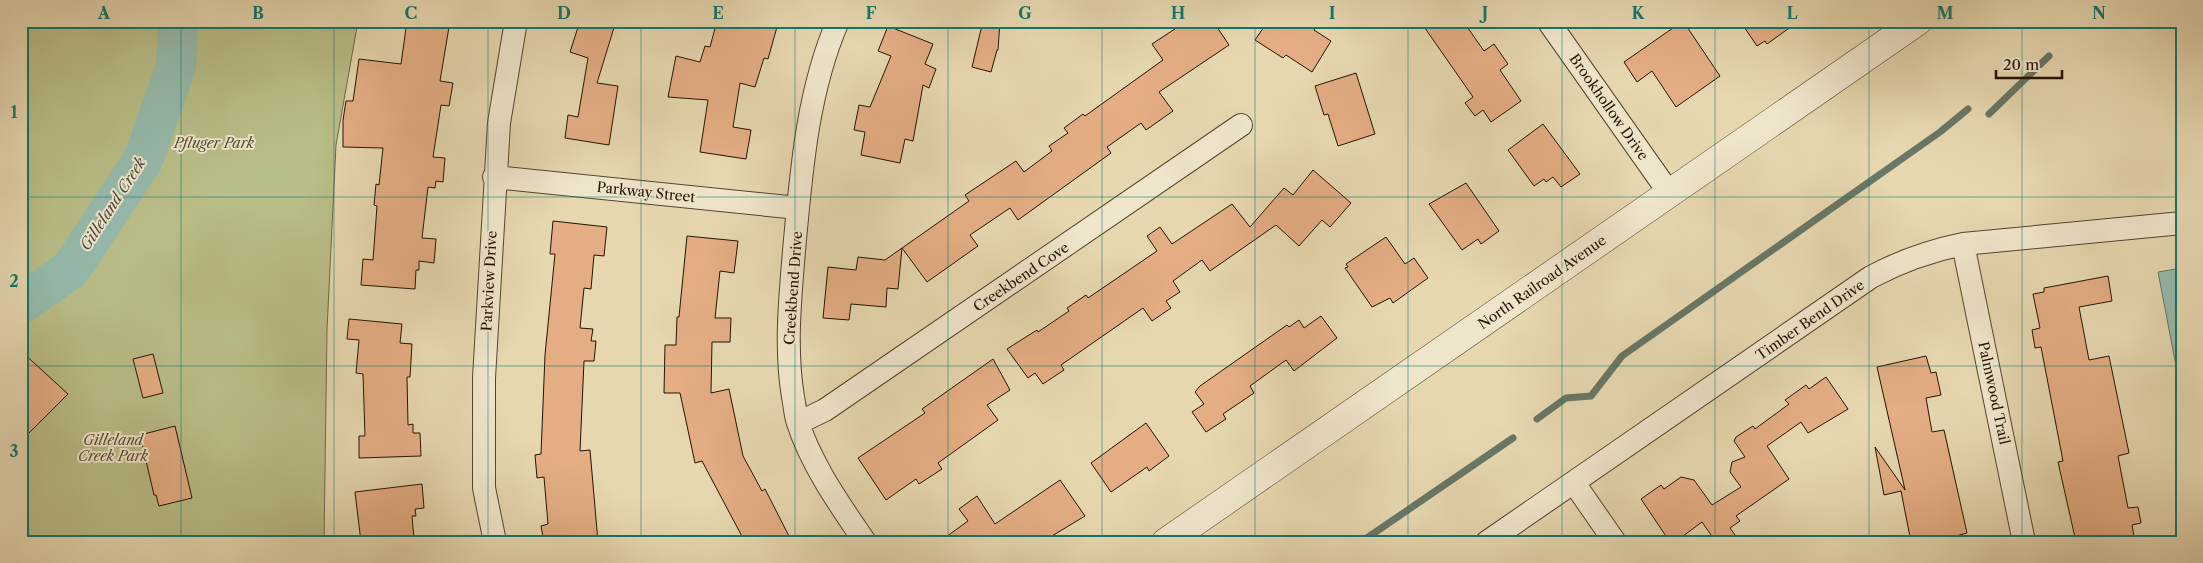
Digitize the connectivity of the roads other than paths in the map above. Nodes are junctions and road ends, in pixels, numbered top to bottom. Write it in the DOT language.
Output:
graph roads {
  1 [pos="516,21"];
  2 [pos="838,21"];
  3 [pos="1548,21"];
  4 [pos="1918,21"];
  5 [pos="1241,125"];
  6 [pos="494,177"];
  7 [pos="1670,194"];
  8 [pos="798,208"];
  9 [pos="2182,223"];
  10 [pos="1963,244"];
  11 [pos="798,423"];
  12 [pos="1574,483"];
  13 [pos="495,542"];
  14 [pos="865,542"];
  15 [pos="1166,542"];
  16 [pos="1487,542"];
  17 [pos="1615,542"];
  18 [pos="2024,542"];
  1 -- 6 [label="street, Parkview Drive"];
  2 -- 8 [label="street, Creekbend Drive"];
  3 -- 7 [label="street, Brookhollow Drive"];
  4 -- 7 [label="street, North Railroad Avenue"];
  5 -- 11 [label="street, Creekbend Cove"];
  6 -- 8 [label="street, Parkway Street"];
  6 -- 13 [label="street, Parkview Drive"];
  7 -- 15 [label="street, North Railroad Avenue"];
  8 -- 11 [label="street, Creekbend Drive"];
  9 -- 10 [label="street, Timber Bend Drive"];
  10 -- 12 [label="street, Timber Bend Drive"];
  10 -- 18 [label="street, Palmwood Trail"];
  11 -- 14 [label="street, Creekbend Drive"];
  12 -- 16 [label="street, Timber Bend Drive"];
  12 -- 17 [label="street"];
}
